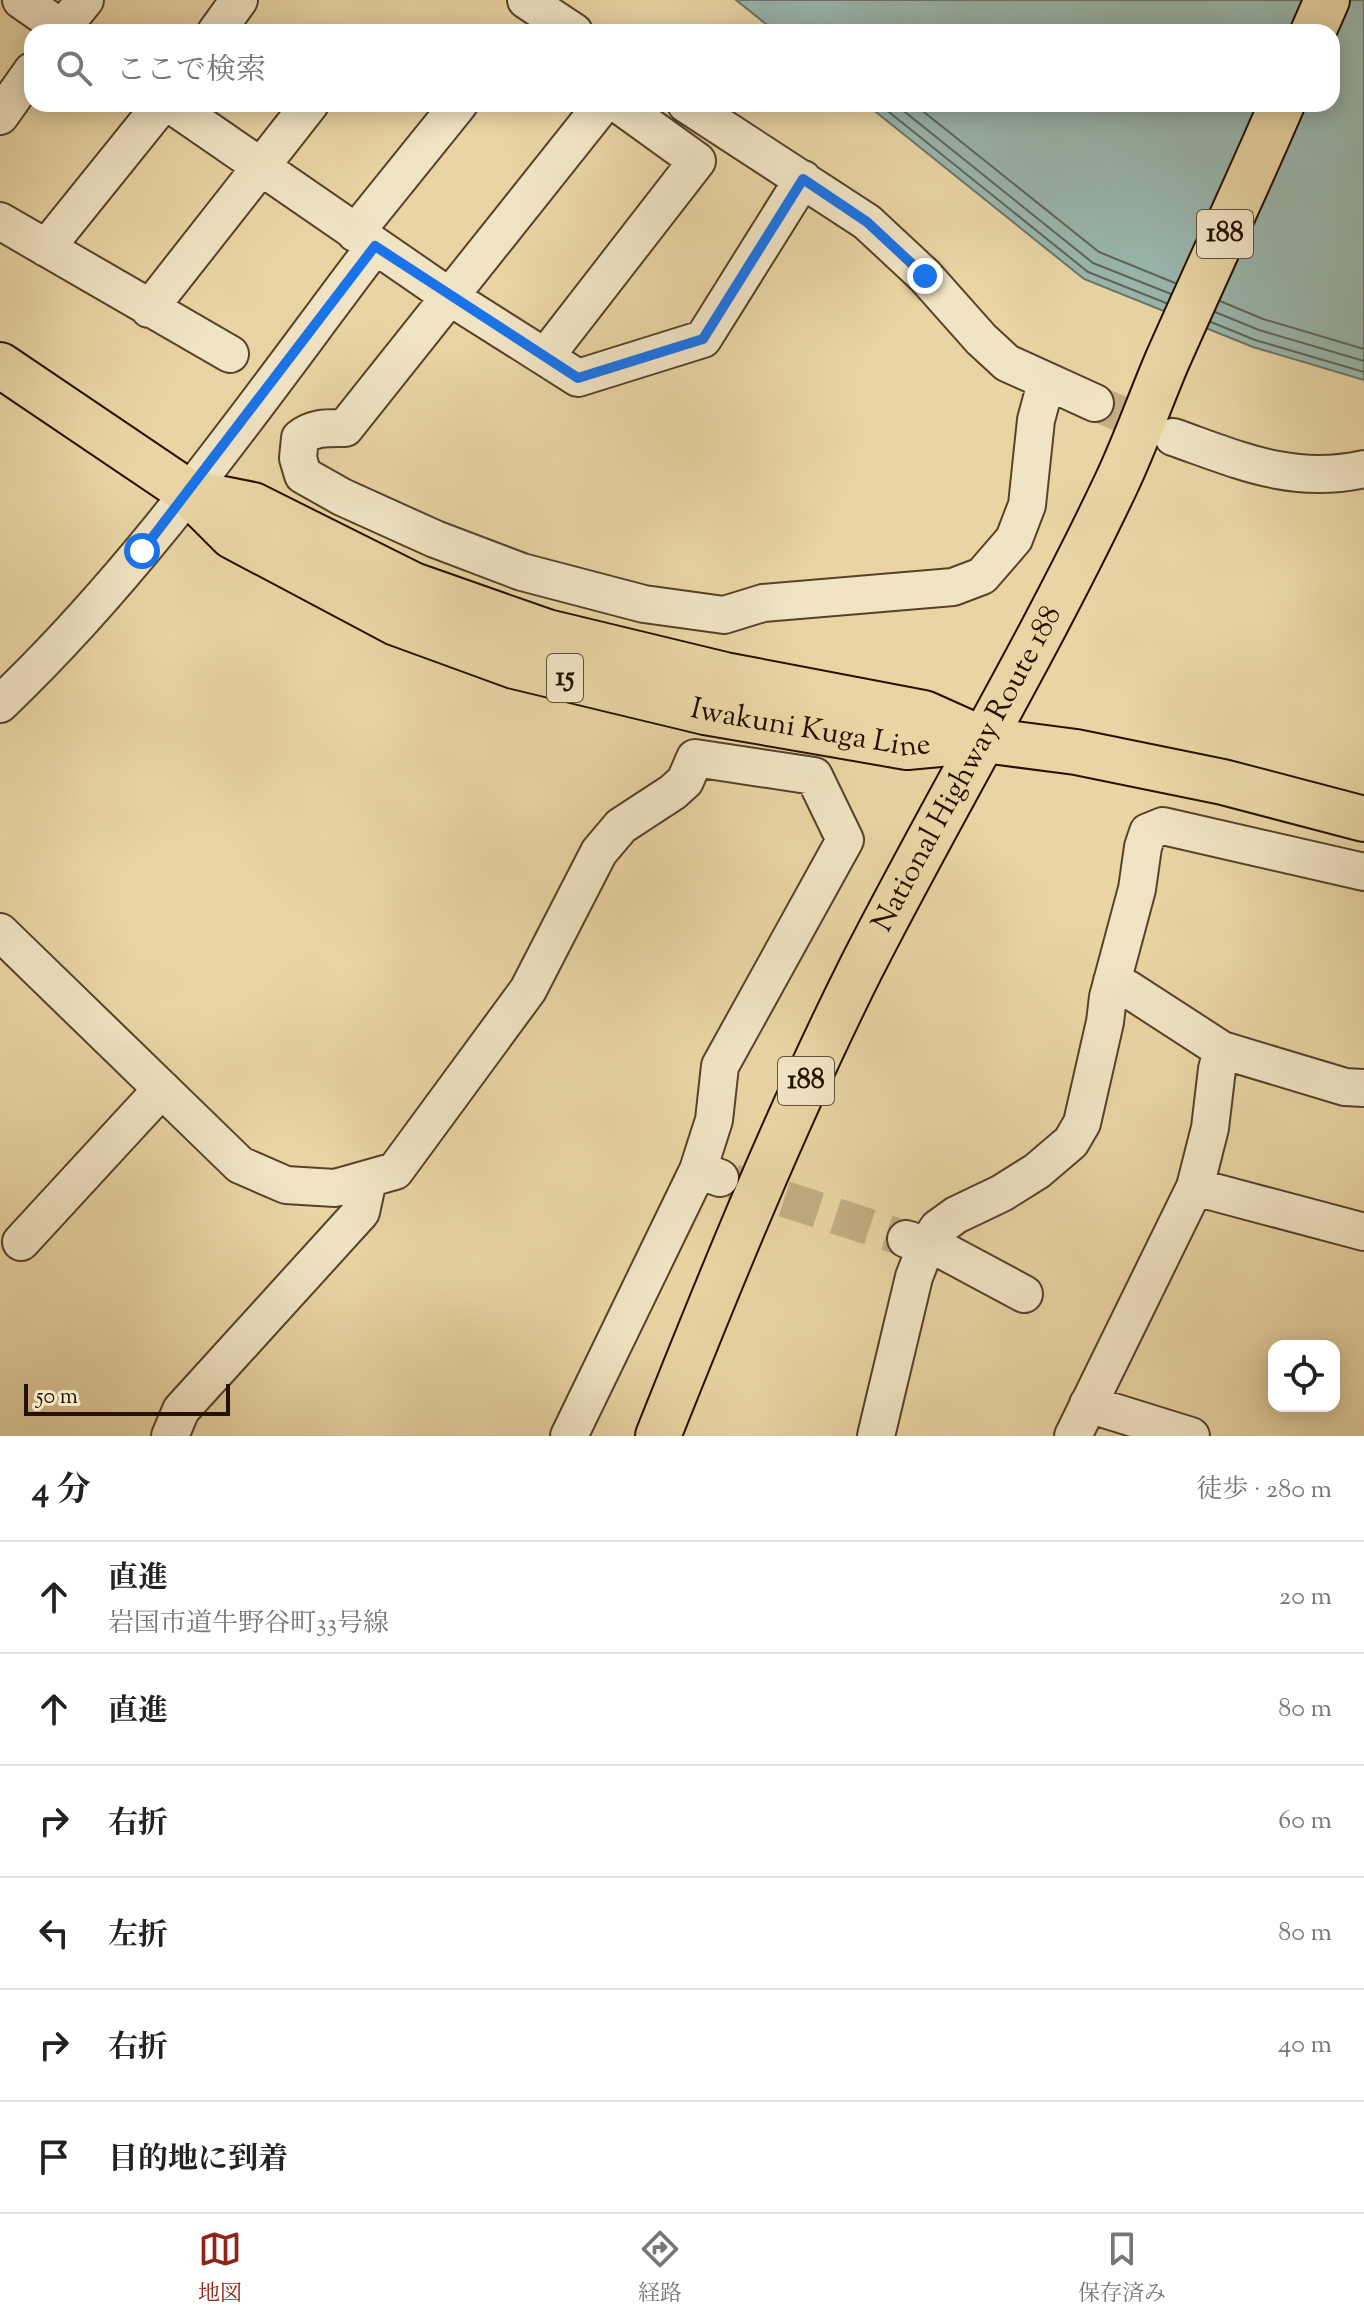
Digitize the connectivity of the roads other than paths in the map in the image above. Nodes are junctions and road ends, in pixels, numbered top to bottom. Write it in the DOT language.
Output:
graph roads {
  1 [pos="21,0"];
  2 [pos="85,0"];
  3 [pos="239,0"];
  4 [pos="526,0"];
  5 [pos="1327,0"];
  6 [pos="54,24"];
  7 [pos="68,24"];
  8 [pos="222,24"];
  9 [pos="562,24"];
  10 [pos="1316,24"];
  11 [pos="24,82"];
  12 [pos="156,112"];
  13 [pos="182,112"];
  14 [pos="304,112"];
  15 [pos="453,112"];
  16 [pos="597,112"];
  17 [pos="629,112"];
  18 [pos="698,112"];
  19 [pos="1278,112"];
  20 [pos="0,116"];
  21 [pos="260,166"];
  22 [pos="803,179"];
  23 [pos="0,221"];
  24 [pos="365,240"];
  25 [pos="46,248"];
  26 [pos="450,297"];
  27 [pos="149,309"];
  28 [pos="230,354"];
  29 [pos="545,357"];
  30 [pos="0,365"];
  31 [pos="1046,383"];
  32 [pos="1095,403"];
  33 [pos="1173,437"];
  34 [pos="1364,469"];
  35 [pos="188,492"];
  36 [pos="0,704"];
  37 [pos="984,740"];
  38 [pos="1364,819"];
  39 [pos="1364,872"];
  40 [pos="0,932"];
  41 [pos="1112,981"];
  42 [pos="1222,1050"];
  43 [pos="1364,1088"];
  44 [pos="162,1089"];
  45 [pos="368,1180"];
  46 [pos="1195,1187"];
  47 [pos="1364,1232"];
  48 [pos="21,1242"];
  49 [pos="916,1242"];
  50 [pos="1024,1294"];
  51 [pos="1088,1404"];
  52 [pos="170,1436"];
  53 [pos="569,1436"];
  54 [pos="658,1436"];
  55 [pos="876,1436"];
  56 [pos="1073,1436"];
  57 [pos="1191,1436"];
  1 -- 6 [label="street"];
  2 -- 7 [label="street"];
  3 -- 8 [label="street"];
  4 -- 9 [label="street"];
  5 -- 10 [label="main road"];
  11 -- 20 [label="street"];
  12 -- 25 [label="street"];
  13 -- 21 [label="street"];
  14 -- 21 [label="street"];
  15 -- 24 [label="street"];
  16 -- 26 [label="street"];
  17 -- 29 [label="street"];
  18 -- 22 [label="street"];
  19 -- 37 [label="main road, National Highway Route 188 / 188"];
  21 -- 24 [label="street"];
  21 -- 27 [label="street"];
  22 -- 29 [label="street"];
  22 -- 31 [label="street"];
  23 -- 25 [label="street"];
  24 -- 26 [label="street"];
  24 -- 35 [label="street"];
  25 -- 27 [label="street"];
  26 -- 29 [label="street"];
  26 -- 31 [label="street"];
  27 -- 28 [label="street"];
  30 -- 35 [label="main road, Iwakuni Kuga Line / 15"];
  31 -- 32 [label="street"];
  33 -- 34 [label="street"];
  35 -- 36 [label="street"];
  35 -- 37 [label="main road, Iwakuni Kuga Line / 15"];
  37 -- 38 [label="main road, Iwakuni Kuga Line"];
  37 -- 54 [label="main road, National Highway Route 188 / 188"];
  39 -- 41 [label="street"];
  40 -- 44 [label="street"];
  41 -- 42 [label="street"];
  41 -- 49 [label="street"];
  42 -- 43 [label="street"];
  42 -- 46 [label="street"];
  44 -- 45 [label="street"];
  44 -- 48 [label="street"];
  45 -- 52 [label="street"];
  45 -- 53 [label="street"];
  46 -- 47 [label="street"];
  46 -- 51 [label="street"];
  49 -- 50 [label="street"];
  49 -- 55 [label="street"];
  51 -- 56 [label="street"];
  51 -- 57 [label="street"];
}
